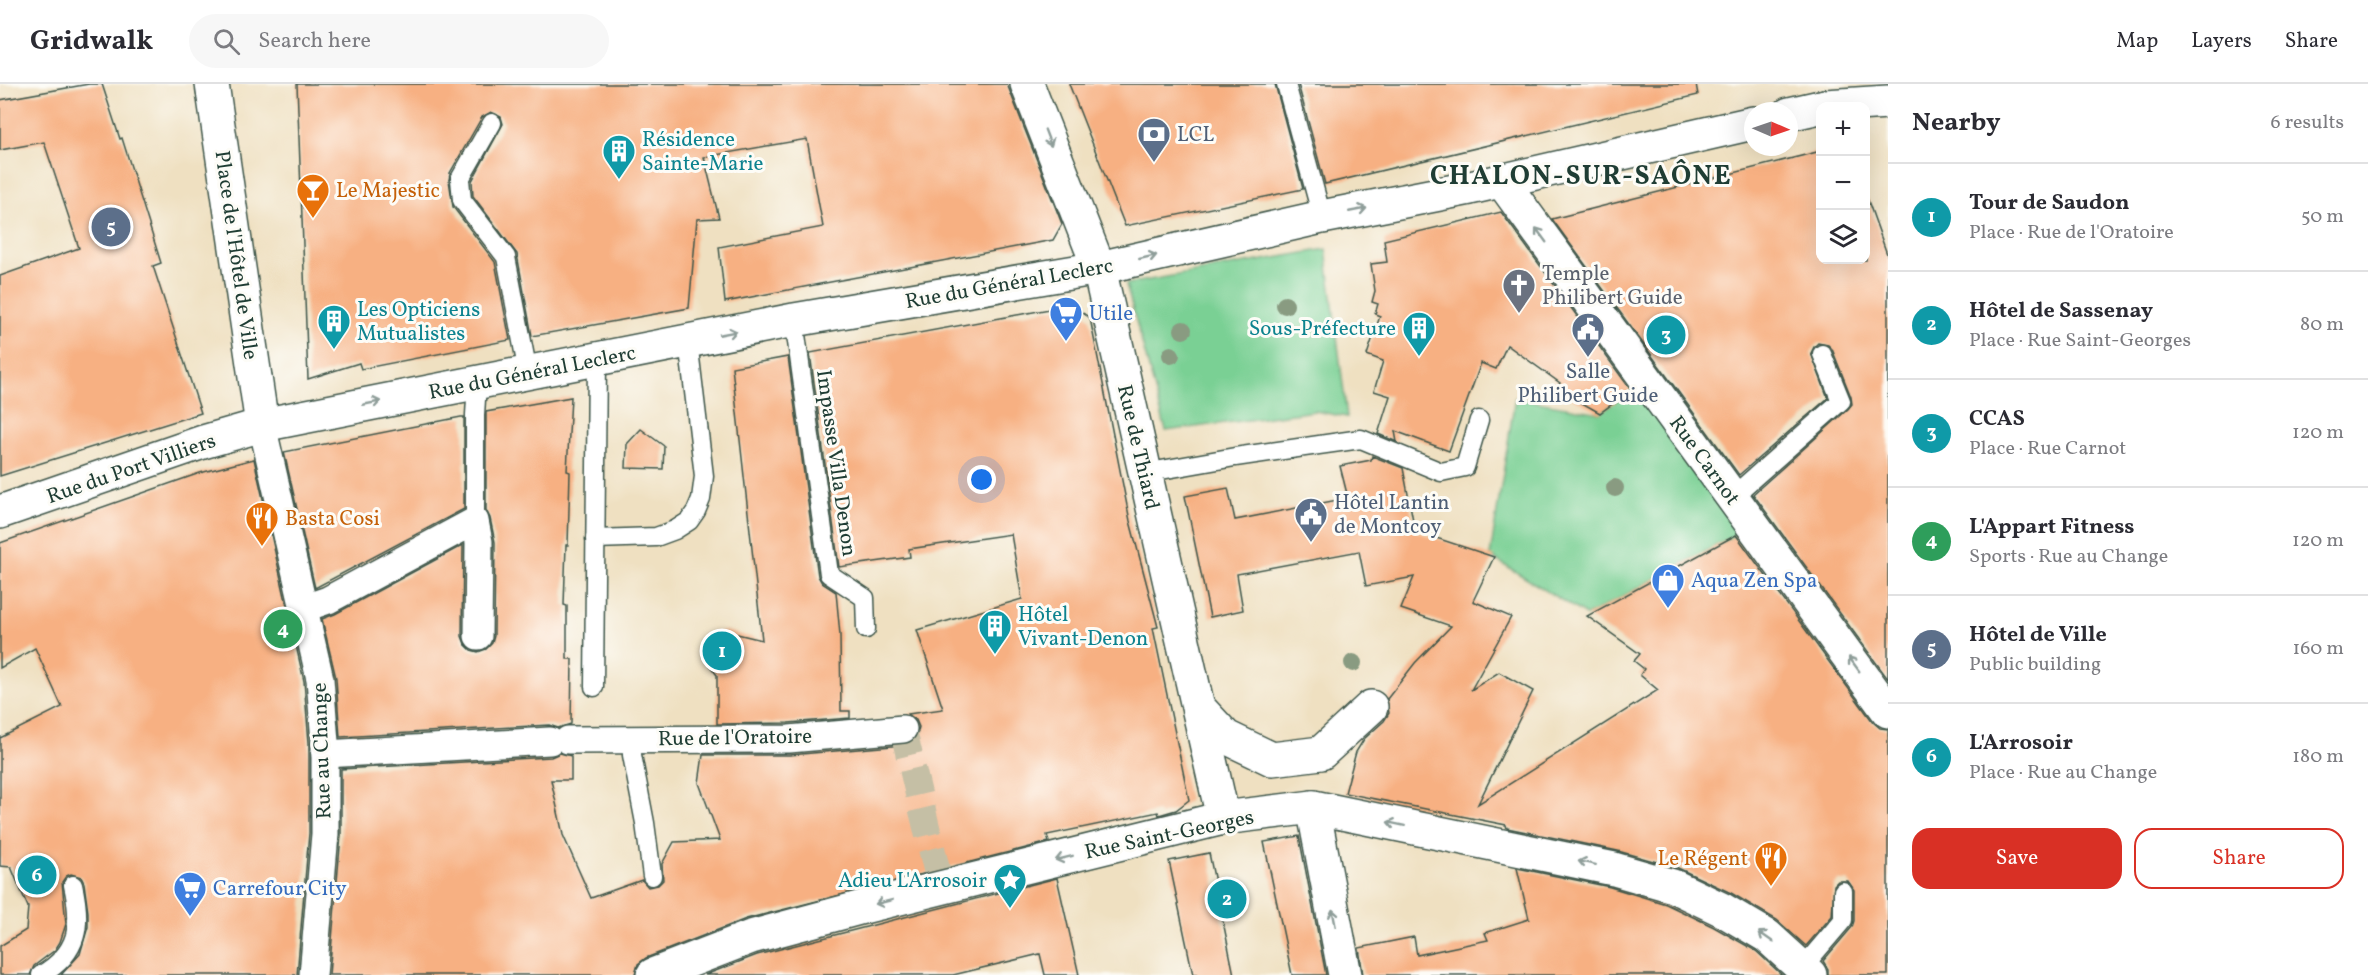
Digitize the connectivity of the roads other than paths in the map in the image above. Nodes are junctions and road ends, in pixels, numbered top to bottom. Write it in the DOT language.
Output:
graph roads {
  1 [pos="212,84"];
  2 [pos="1027,84"];
  3 [pos="1286,84"];
  4 [pos="1869,96"];
  5 [pos="1843,102"];
  6 [pos="1816,108"];
  7 [pos="1798,112"];
  8 [pos="492,123"];
  9 [pos="1744,125"];
  10 [pos="1501,180"];
  11 [pos="1322,217"];
  12 [pos="1099,268"];
  13 [pos="794,321"];
  14 [pos="688,341"];
  15 [pos="1822,354"];
  16 [pos="597,359"];
  17 [pos="528,373"];
  18 [pos="477,383"];
  19 [pos="1479,420"];
  20 [pos="262,425"];
  21 [pos="1144,473"];
  22 [pos="1732,497"];
  23 [pos="0,512"];
  24 [pos="475,521"];
  25 [pos="595,539"];
  26 [pos="305,608"];
  27 [pos="867,629"];
  28 [pos="478,636"];
  29 [pos="594,687"];
  30 [pos="1371,707"];
  31 [pos="1199,708"];
  32 [pos="1888,711"];
  33 [pos="903,729"];
  34 [pos="632,738"];
  35 [pos="325,754"];
  36 [pos="1312,807"];
  37 [pos="1223,818"];
  38 [pos="652,876"];
  39 [pos="73,885"];
  40 [pos="1843,891"];
  41 [pos="1806,971"];
  42 [pos="41,975"];
  43 [pos="313,975"];
  44 [pos="653,975"];
  45 [pos="1345,975"];
  1 -- 20 [label="street, Place de l'Hôtel de Ville"];
  2 -- 12 [label="street, Rue de Thiard, one-way"];
  3 -- 11 [label="lane"];
  4 -- 5 [label="street"];
  6 -- 7 [label="street"];
  8 -- 17 [label="lane"];
  9 -- 10 [label="street, Rue du Général Leclerc"];
  11 -- 10 [label="street, Rue du Général Leclerc, one-way"];
  22 -- 10 [label="street, Rue Carnot, one-way"];
  12 -- 11 [label="street, Rue du Général Leclerc, one-way"];
  12 -- 13 [label="street, Rue du Général Leclerc"];
  12 -- 21 [label="street, Rue de Thiard"];
  14 -- 13 [label="street, Rue du Général Leclerc, one-way"];
  13 -- 27 [label="lane, Impasse Villa Denon"];
  14 -- 16 [label="street, Rue du Général Leclerc"];
  14 -- 25 [label="lane"];
  15 -- 22 [label="lane"];
  16 -- 17 [label="street, Rue du Général Leclerc"];
  16 -- 25 [label="lane"];
  17 -- 18 [label="street, Rue du Général Leclerc"];
  20 -- 18 [label="street, Rue du Général Leclerc, one-way"];
  18 -- 24 [label="lane"];
  19 -- 21 [label="lane"];
  20 -- 23 [label="street, Rue du Port Villiers"];
  20 -- 26 [label="street, Rue au Change"];
  21 -- 31 [label="street, Rue de Thiard"];
  32 -- 22 [label="street, Rue Carnot, one-way"];
  24 -- 26 [label="street"];
  24 -- 28 [label="street"];
  25 -- 29 [label="lane"];
  26 -- 35 [label="street, Rue au Change"];
  30 -- 31 [label="street"];
  31 -- 37 [label="street, Rue de Thiard"];
  33 -- 34 [label="street, Rue de l'Oratoire"];
  34 -- 35 [label="street, Rue de l'Oratoire"];
  34 -- 38 [label="lane"];
  35 -- 43 [label="street, Rue au Change"];
  36 -- 37 [label="street, Rue Saint-Georges"];
  41 -- 36 [label="street, Rue Saint-Georges, one-way"];
  45 -- 36 [label="street, one-way"];
  37 -- 44 [label="street, Rue Saint-Georges, one-way"];
  39 -- 42 [label="lane"];
  40 -- 41 [label="lane"];
}
